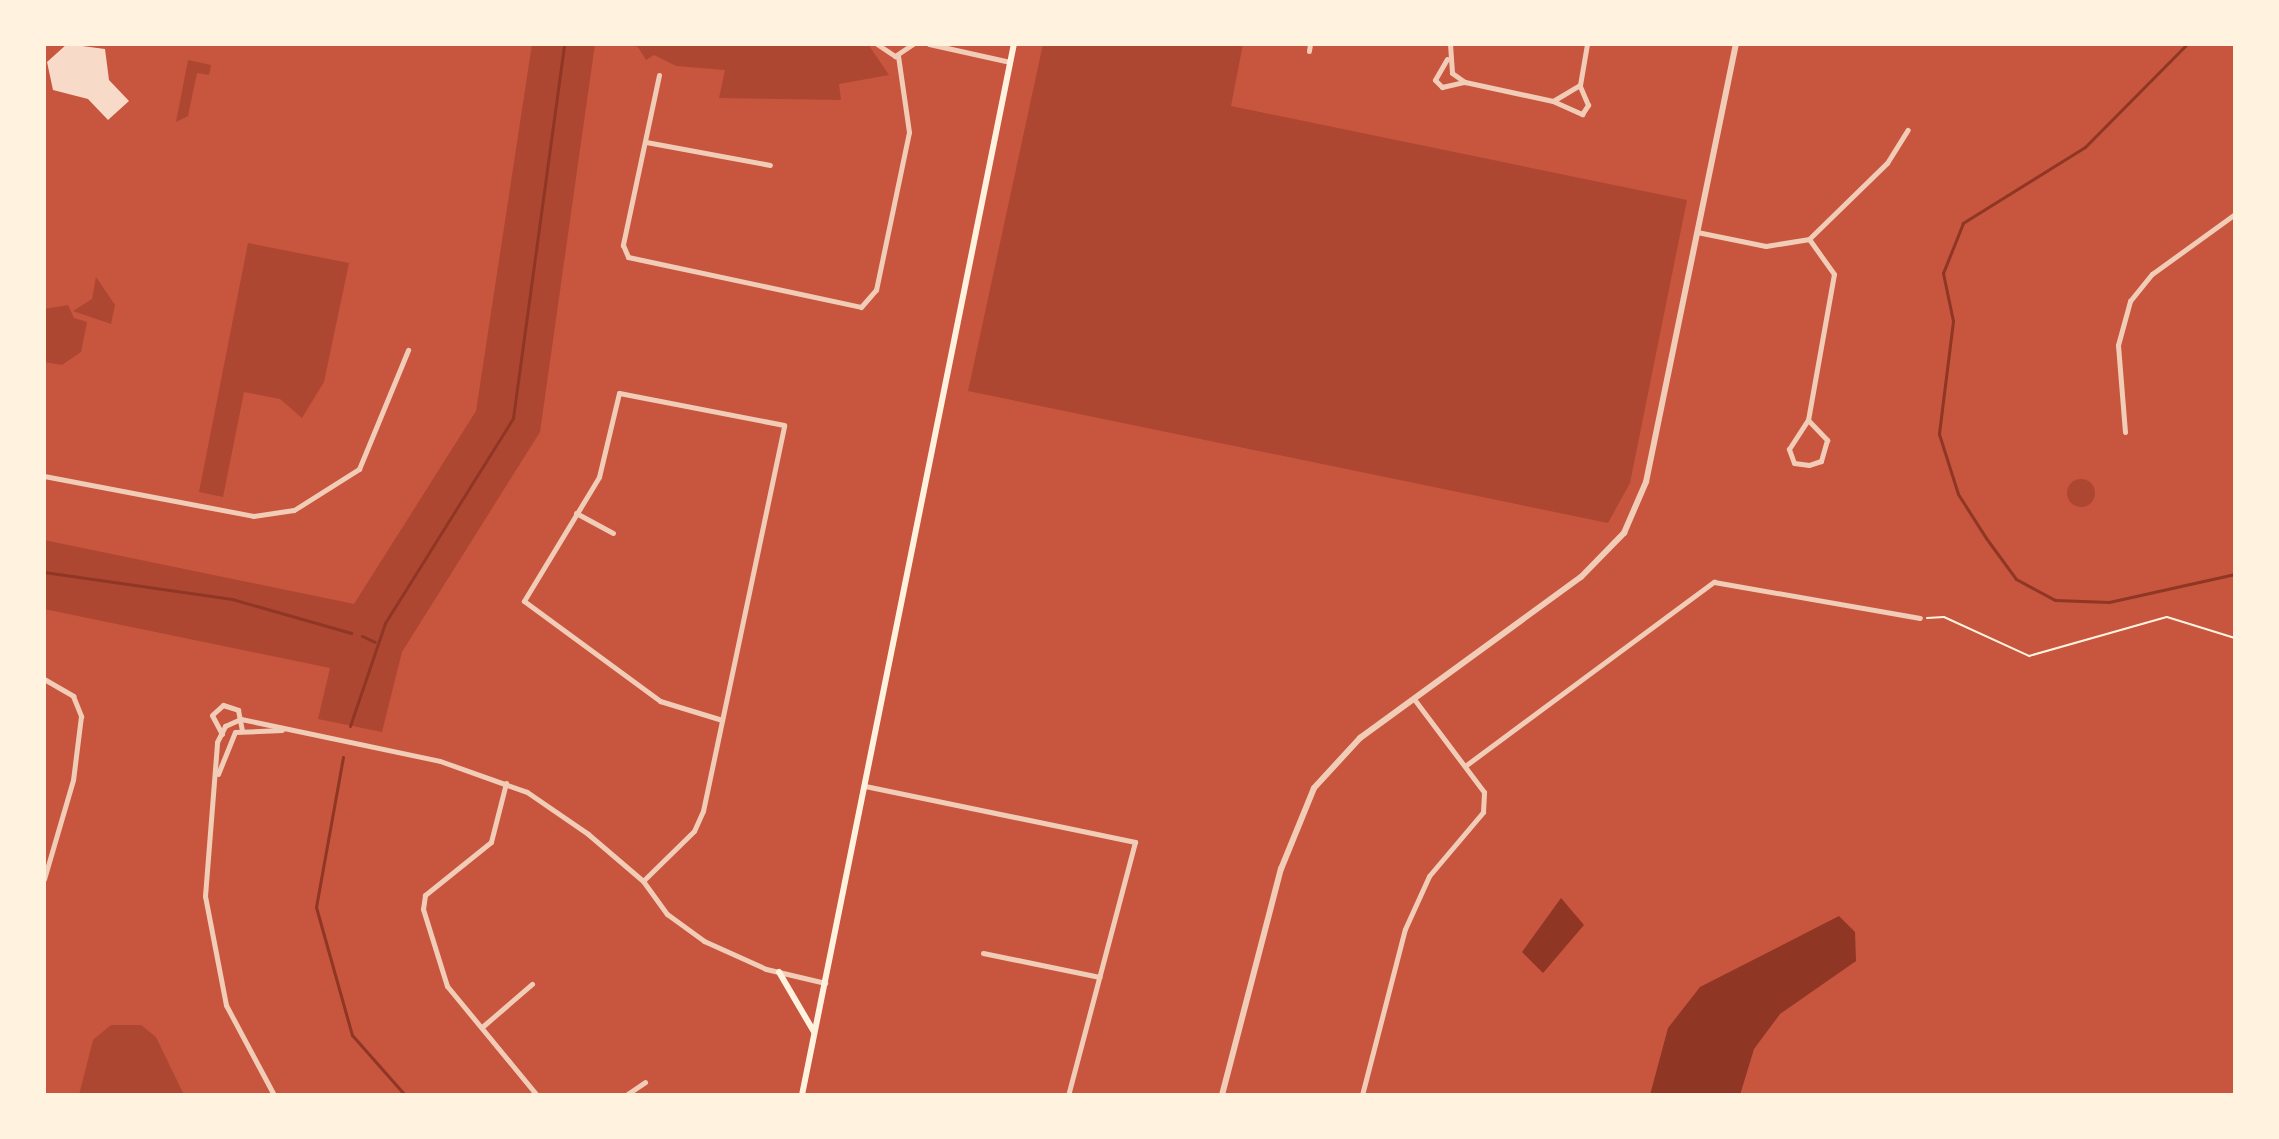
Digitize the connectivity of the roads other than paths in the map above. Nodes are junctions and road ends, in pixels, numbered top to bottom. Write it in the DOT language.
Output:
graph roads {
  1 [pos="877,44"];
  2 [pos="913,44"];
  3 [pos="929,44"];
  4 [pos="1014,44"];
  5 [pos="1310,44"];
  6 [pos="1450,44"];
  7 [pos="1587,44"];
  8 [pos="1736,44"];
  9 [pos="1309,51"];
  10 [pos="898,56"];
  11 [pos="1447,59"];
  12 [pos="1010,62"];
  13 [pos="659,75"];
  14 [pos="2235,79"];
  15 [pos="1465,82"];
  16 [pos="1580,85"];
  17 [pos="2235,99"];
  18 [pos="1553,101"];
  19 [pos="1908,130"];
  20 [pos="646,142"];
  21 [pos="770,165"];
  22 [pos="2235,214"];
  23 [pos="1697,232"];
  24 [pos="1809,239"];
  25 [pos="408,350"];
  26 [pos="1808,420"];
  27 [pos="2125,432"];
  28 [pos="44,476"];
  29 [pos="576,513"];
  30 [pos="613,533"];
  31 [pos="1920,618"];
  32 [pos="44,679"];
  33 [pos="1414,699"];
  34 [pos="241,719"];
  35 [pos="722,720"];
  36 [pos="242,730"];
  37 [pos="291,730"];
  38 [pos="220,732"];
  39 [pos="228,739"];
  40 [pos="1465,766"];
  41 [pos="215,783"];
  42 [pos="506,783"];
  43 [pos="865,786"];
  44 [pos="44,879"];
  45 [pos="643,881"];
  46 [pos="983,953"];
  47 [pos="779,972"];
  48 [pos="1100,977"];
  49 [pos="825,983"];
  50 [pos="532,984"];
  51 [pos="482,1027"];
  52 [pos="814,1032"];
  53 [pos="645,1082"];
  54 [pos="274,1095"];
  55 [pos="537,1095"];
  56 [pos="626,1095"];
  57 [pos="802,1095"];
  58 [pos="1068,1095"];
  59 [pos="1222,1095"];
  60 [pos="1362,1095"];
  1 -- 10 [label="street"];
  2 -- 10 [label="street"];
  3 -- 12 [label="street"];
  4 -- 12 [label="main road"];
  5 -- 9 [label="street"];
  6 -- 11 [label="street"];
  7 -- 16 [label="street"];
  8 -- 23 [label="street"];
  10 -- 20 [label="street"];
  11 -- 15 [label="street"];
  11 -- 15 [label="street"];
  12 -- 43 [label="main road"];
  13 -- 20 [label="street"];
  14 -- 17 [label="street"];
  15 -- 18 [label="street"];
  16 -- 18 [label="street"];
  16 -- 18 [label="street"];
  19 -- 24 [label="street"];
  20 -- 21 [label="street"];
  22 -- 27 [label="street"];
  23 -- 24 [label="street"];
  23 -- 33 [label="street"];
  24 -- 26 [label="street"];
  25 -- 28 [label="street"];
  26 -- 26 [label="street"];
  29 -- 30 [label="street"];
  29 -- 35 [label="street"];
  29 -- 35 [label="street"];
  31 -- 40 [label="street"];
  32 -- 44 [label="street"];
  33 -- 40 [label="street"];
  33 -- 59 [label="street"];
  34 -- 36 [label="street"];
  34 -- 37 [label="street"];
  34 -- 38 [label="street"];
  34 -- 38 [label="street"];
  35 -- 45 [label="street"];
  36 -- 37 [label="street"];
  36 -- 39 [label="street"];
  37 -- 42 [label="street"];
  38 -- 39 [label="street"];
  38 -- 41 [label="street"];
  39 -- 41 [label="street"];
  40 -- 60 [label="street"];
  41 -- 54 [label="street"];
  42 -- 45 [label="street"];
  42 -- 51 [label="street"];
  43 -- 48 [label="street"];
  43 -- 49 [label="main road"];
  45 -- 47 [label="street"];
  46 -- 48 [label="street"];
  47 -- 49 [label="street"];
  47 -- 52 [label="main road"];
  48 -- 58 [label="street"];
  49 -- 52 [label="main road"];
  50 -- 51 [label="street"];
  51 -- 55 [label="street"];
  52 -- 57 [label="main road"];
  53 -- 56 [label="street"];
}
